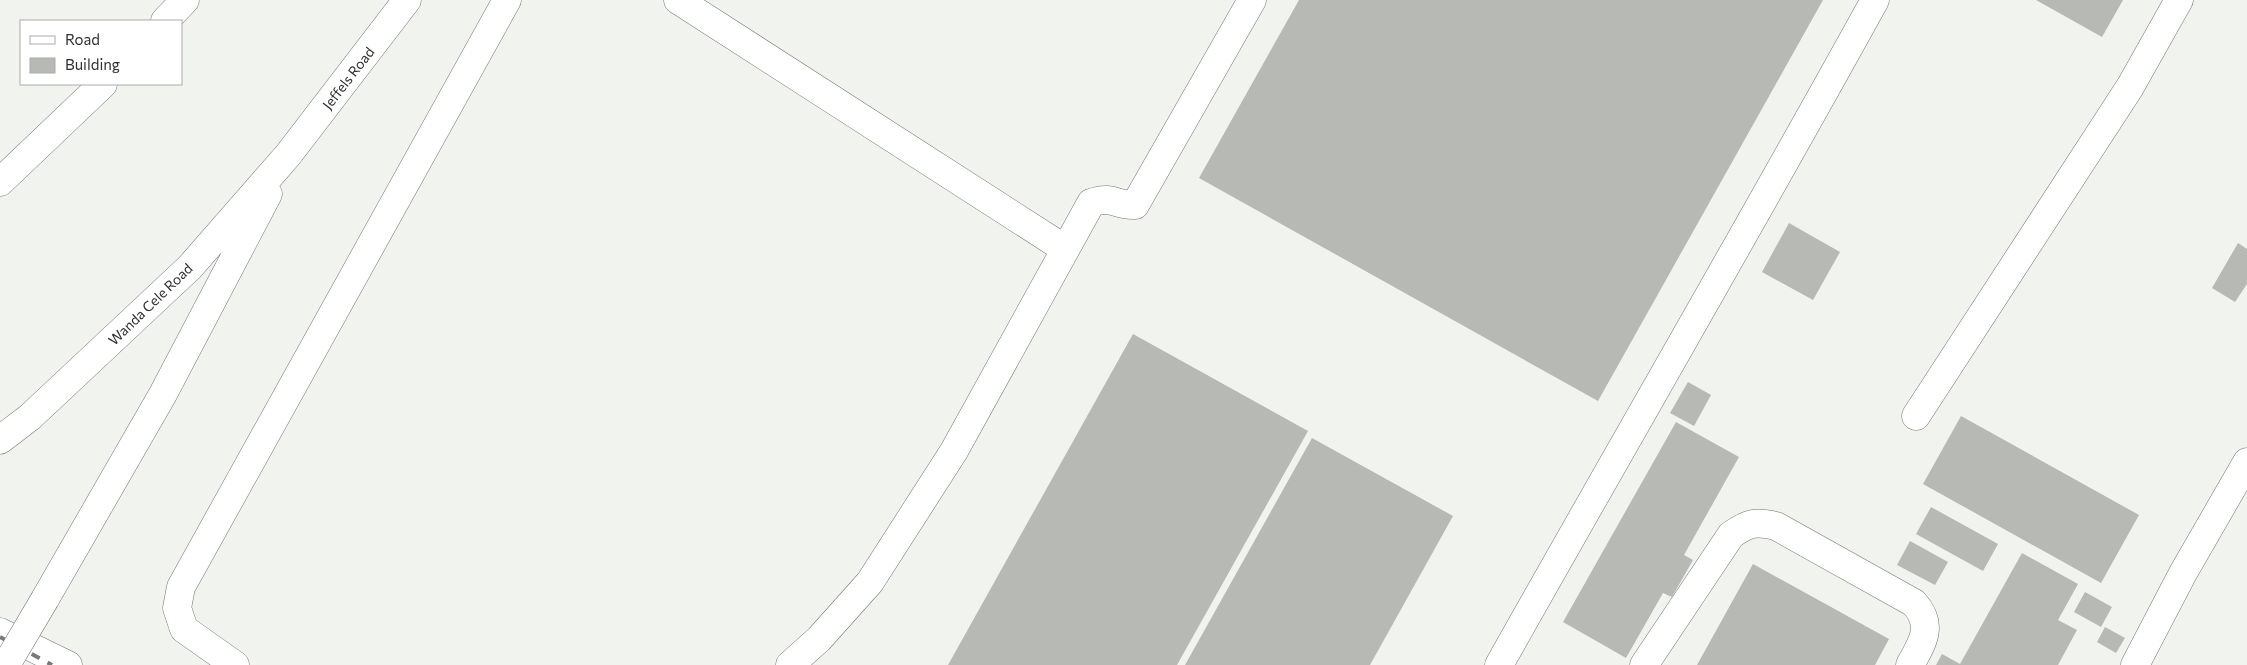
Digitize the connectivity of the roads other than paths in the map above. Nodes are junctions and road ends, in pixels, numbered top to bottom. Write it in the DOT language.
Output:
graph roads {
  1 [pos="185,0"];
  2 [pos="507,0"];
  3 [pos="678,0"];
  4 [pos="1252,0"];
  5 [pos="1876,0"];
  6 [pos="2179,0"];
  7 [pos="402,3"];
  8 [pos="166,20"];
  9 [pos="102,85"];
  10 [pos="288,155"];
  11 [pos="0,182"];
  12 [pos="1065,249"];
  13 [pos="1916,416"];
  14 [pos="0,440"];
  15 [pos="2247,462"];
  16 [pos="0,632"];
  17 [pos="6,665"];
  18 [pos="68,665"];
  19 [pos="235,665"];
  20 [pos="790,665"];
  21 [pos="1499,665"];
  22 [pos="1644,665"];
  23 [pos="1910,665"];
  24 [pos="2135,665"];
  1 -- 8 [label="main road"];
  2 -- 19 [label="main road"];
  3 -- 12 [label="main road"];
  4 -- 12 [label="main road"];
  5 -- 21 [label="main road"];
  6 -- 13 [label="main road"];
  7 -- 10 [label="main road, Jeffels Road"];
  9 -- 11 [label="main road"];
  10 -- 14 [label="main road, Wanda Cele Road"];
  10 -- 17 [label="main road, bridge"];
  12 -- 20 [label="main road"];
  15 -- 24 [label="main road"];
  16 -- 18 [label="main road"];
  22 -- 23 [label="main road"];
}
